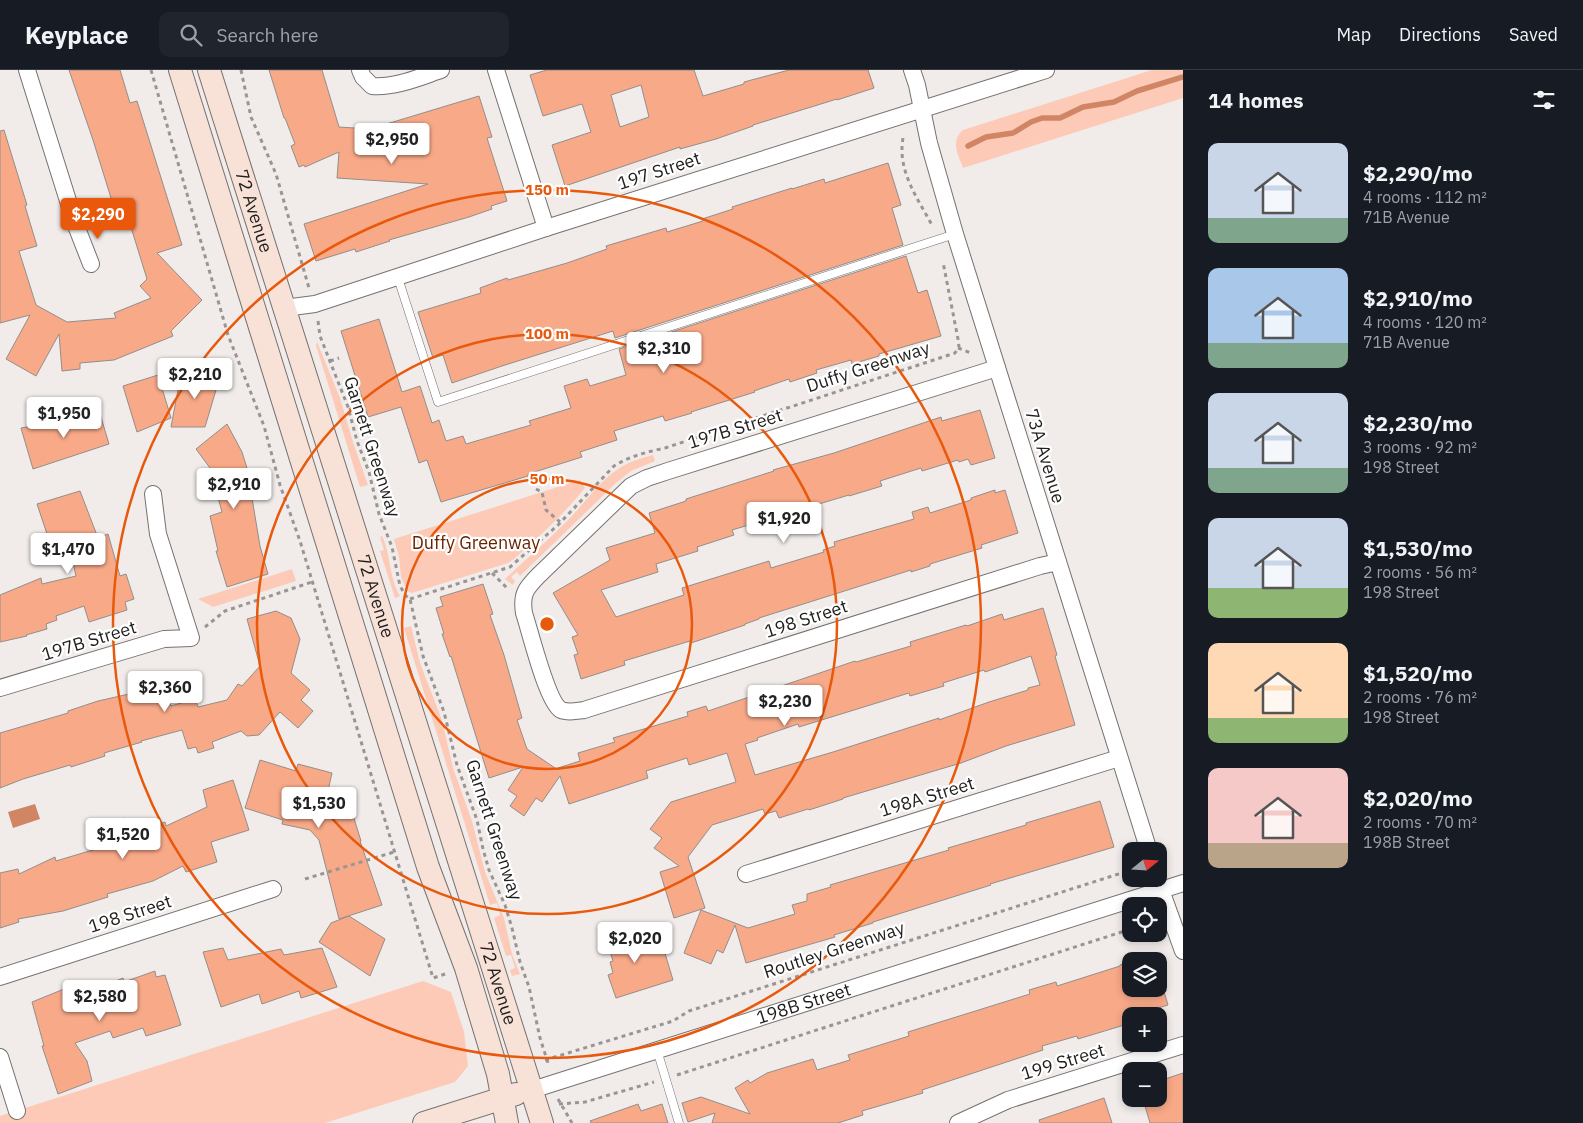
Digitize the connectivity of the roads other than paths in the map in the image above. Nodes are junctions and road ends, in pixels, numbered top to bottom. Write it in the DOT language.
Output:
graph roads {
  1 [pos="27,70"];
  2 [pos="180,70"];
  3 [pos="195,70"];
  4 [pos="209,70"];
  5 [pos="360,70"];
  6 [pos="441,70"];
  7 [pos="496,70"];
  8 [pos="912,70"];
  9 [pos="1046,70"];
  10 [pos="922,108"];
  11 [pos="211,167"];
  12 [pos="244,183"];
  13 [pos="546,228"];
  14 [pos="955,234"];
  15 [pos="91,264"];
  16 [pos="398,278"];
  17 [pos="284,308"];
  18 [pos="997,368"];
  19 [pos="153,494"];
  20 [pos="1058,562"];
  21 [pos="0,688"];
  22 [pos="566,711"];
  23 [pos="1119,758"];
  24 [pos="1145,842"];
  25 [pos="746,874"];
  26 [pos="1183,883"];
  27 [pos="1168,884"];
  28 [pos="1150,888"];
  29 [pos="1160,888"];
  30 [pos="273,889"];
  31 [pos="1183,952"];
  32 [pos="0,977"];
  33 [pos="1183,1045"];
  34 [pos="657,1050"];
  35 [pos="0,1058"];
  36 [pos="532,1090"];
  37 [pos="503,1099"];
  38 [pos="17,1111"];
  39 [pos="424,1123"];
  40 [pos="507,1123"];
  41 [pos="542,1123"];
  42 [pos="679,1123"];
  43 [pos="958,1123"];
  1 -- 15 [label="street"];
  2 -- 11 [label="main road, 72 Avenue"];
  3 -- 12 [label="main road"];
  4 -- 12 [label="main road, 72 Avenue"];
  5 -- 6 [label="street"];
  7 -- 13 [label="street"];
  8 -- 10 [label="street, 73A Avenue"];
  9 -- 10 [label="street, 197 Street"];
  10 -- 13 [label="street, 197 Street"];
  10 -- 14 [label="street, 73A Avenue"];
  11 -- 17 [label="main road"];
  11 -- 37 [label="main road, 72 Avenue"];
  12 -- 17 [label="main road, 72 Avenue"];
  13 -- 16 [label="street, 197 Street"];
  14 -- 16 [label="lane"];
  14 -- 18 [label="street, 73A Avenue"];
  16 -- 17 [label="street, 197 Street"];
  17 -- 36 [label="main road, 72 Avenue"];
  18 -- 20 [label="street, 73A Avenue"];
  18 -- 22 [label="street, 197B Street"];
  19 -- 21 [label="street, 197B Street"];
  20 -- 22 [label="street, 198 Street"];
  20 -- 23 [label="street, 73A Avenue"];
  23 -- 24 [label="street, 73A Avenue"];
  23 -- 25 [label="street, 198A Street"];
  26 -- 27 [label="street, 198B Street"];
  28 -- 34 [label="street, 198B Street"];
  29 -- 31 [label="street"];
  30 -- 32 [label="street, 198 Street"];
  33 -- 43 [label="street, 199 Street"];
  34 -- 36 [label="street, 198B Street"];
  34 -- 42 [label="lane"];
  35 -- 38 [label="street"];
  36 -- 37 [label="main road, 198B Street"];
  36 -- 41 [label="main road, 72 Avenue"];
  37 -- 39 [label="main road, 198B Street"];
  37 -- 40 [label="main road, 72 Avenue"];
}
